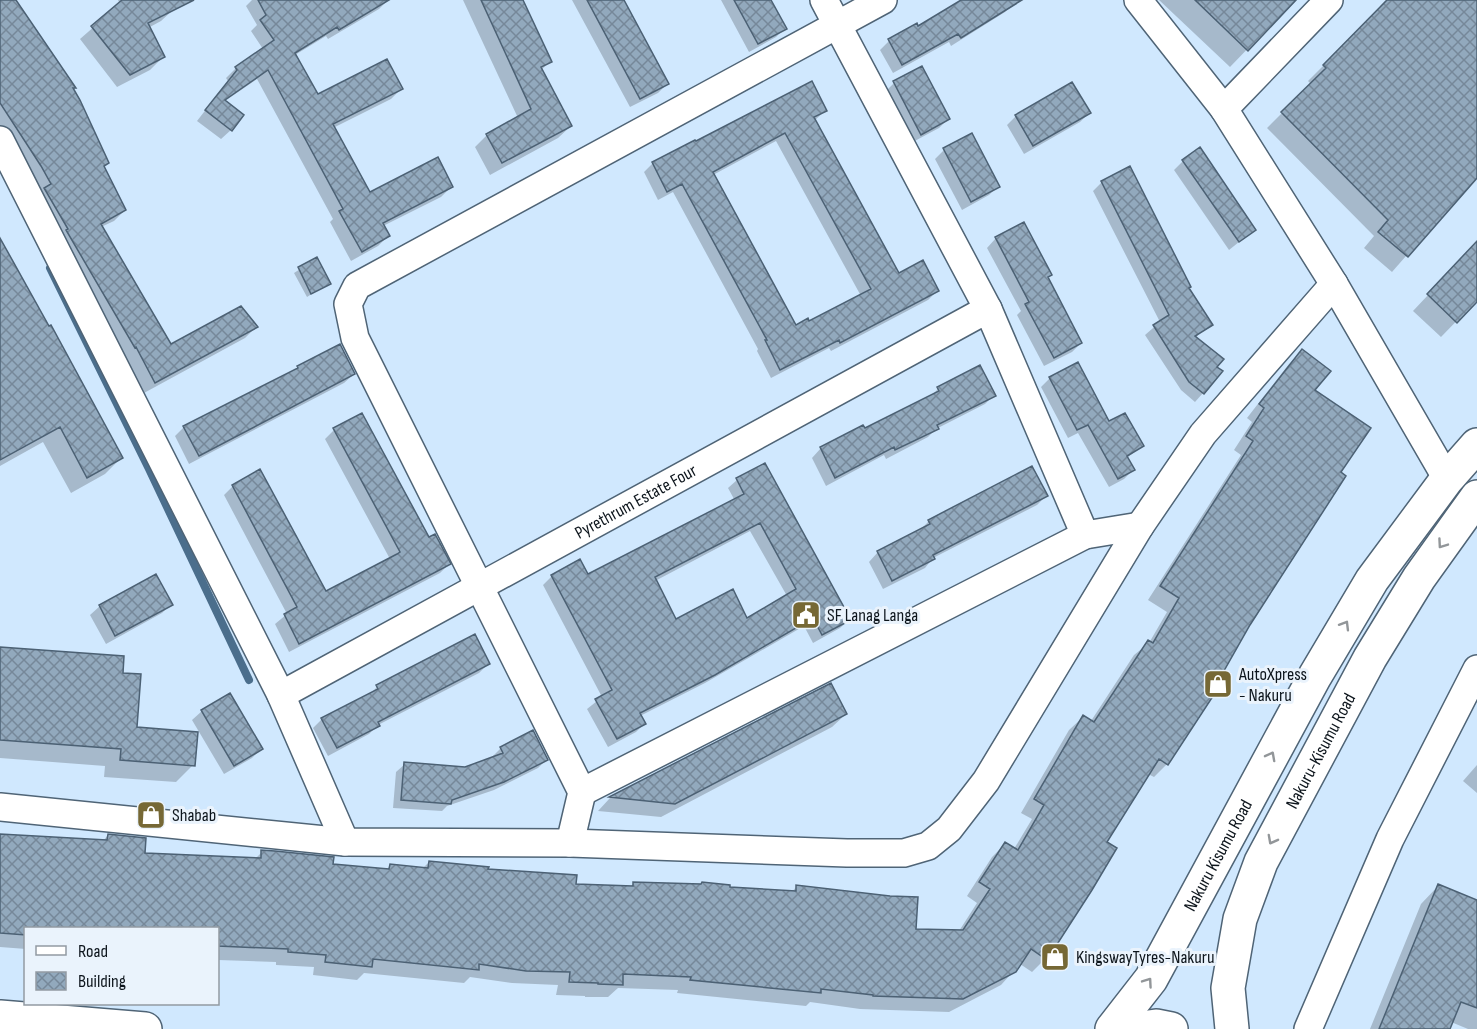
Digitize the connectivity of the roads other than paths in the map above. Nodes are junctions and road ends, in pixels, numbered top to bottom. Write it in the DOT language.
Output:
graph roads {
  1 [pos="824,0"];
  2 [pos="883,0"];
  3 [pos="1138,0"];
  4 [pos="1329,0"];
  5 [pos="837,24"];
  6 [pos="1224,109"];
  7 [pos="0,140"];
  8 [pos="1335,284"];
  9 [pos="988,309"];
  10 [pos="1477,445"];
  11 [pos="1447,479"];
  12 [pos="1474,504"];
  13 [pos="1140,526"];
  14 [pos="1084,535"];
  15 [pos="479,586"];
  16 [pos="1477,669"];
  17 [pos="281,695"];
  18 [pos="582,792"];
  19 [pos="0,807"];
  20 [pos="345,842"];
  21 [pos="570,843"];
  22 [pos="0,1017"];
  23 [pos="145,1029"];
  24 [pos="1112,1029"];
  25 [pos="1134,1029"];
  26 [pos="1171,1029"];
  27 [pos="1232,1029"];
  28 [pos="1308,1029"];
  1 -- 5 [label="street"];
  2 -- 5 [label="street"];
  3 -- 6 [label="street"];
  4 -- 6 [label="street"];
  5 -- 9 [label="street"];
  5 -- 15 [label="street"];
  6 -- 8 [label="street"];
  7 -- 17 [label="street"];
  8 -- 11 [label="street"];
  8 -- 13 [label="street"];
  9 -- 14 [label="street"];
  9 -- 15 [label="street, Pyrethrum Estate Four"];
  10 -- 11 [label="main road"];
  24 -- 11 [label="main road, Nakuru Kisumu Road, one-way"];
  12 -- 27 [label="main road, Nakuru-Kisumu Road, one-way"];
  13 -- 14 [label="street"];
  13 -- 21 [label="street"];
  14 -- 18 [label="street"];
  15 -- 17 [label="street, Pyrethrum Estate Four"];
  15 -- 18 [label="street"];
  16 -- 28 [label="street"];
  17 -- 20 [label="street"];
  18 -- 21 [label="street"];
  19 -- 20 [label="street"];
  20 -- 21 [label="street"];
  22 -- 23 [label="main road"];
  25 -- 26 [label="main road"];
}
